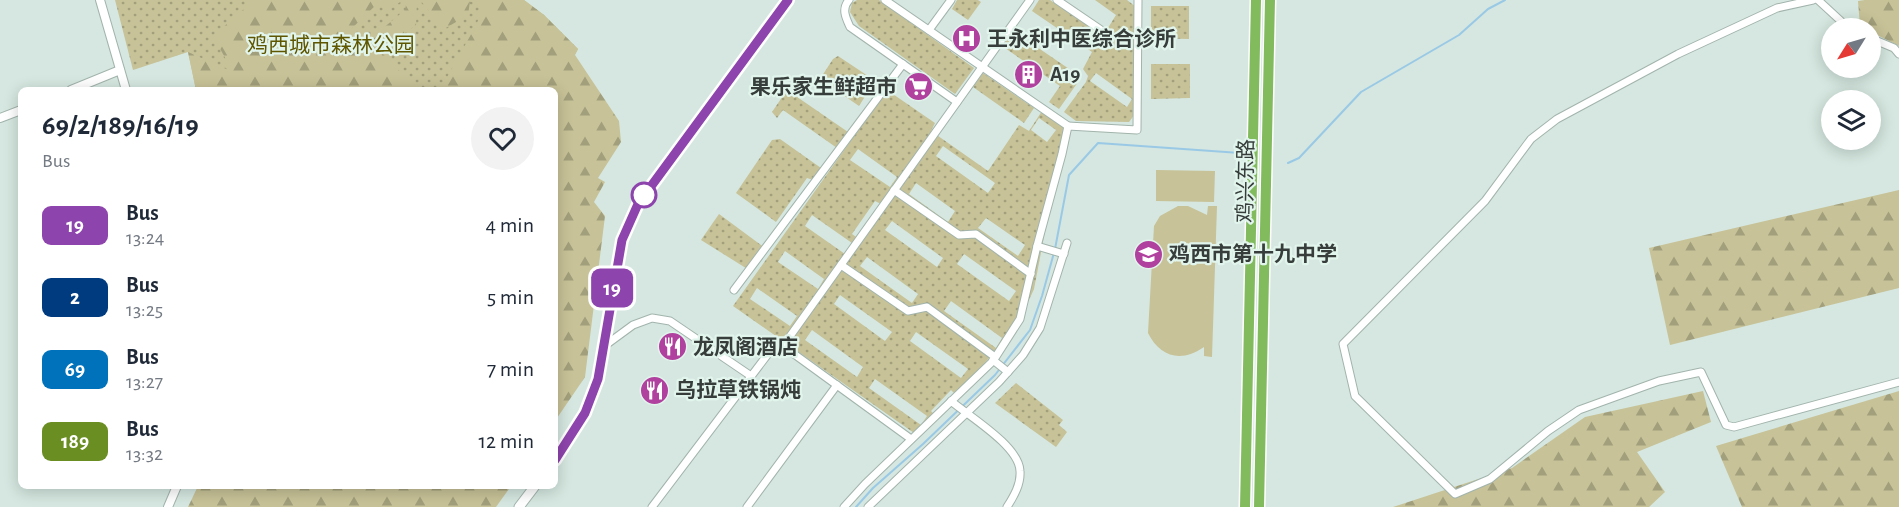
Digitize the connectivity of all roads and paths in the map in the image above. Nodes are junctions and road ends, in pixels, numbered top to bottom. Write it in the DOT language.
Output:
graph roads {
  1 [pos="100,0"];
  2 [pos="788,0"];
  3 [pos="885,0"];
  4 [pos="951,0"];
  5 [pos="1030,0"];
  6 [pos="1057,0"];
  7 [pos="1138,0"];
  8 [pos="1256,0"];
  9 [pos="1270,0"];
  10 [pos="1813,0"];
  11 [pos="1818,0"];
  12 [pos="846,1"];
  13 [pos="1838,18"];
  14 [pos="929,30"];
  15 [pos="1101,30"];
  16 [pos="1881,43"];
  17 [pos="1899,54"];
  18 [pos="903,64"];
  19 [pos="982,67"];
  20 [pos="120,70"];
  21 [pos="78,87"];
  22 [pos="125,87"];
  23 [pos="957,102"];
  24 [pos="18,111"];
  25 [pos="0,118"];
  26 [pos="1068,126"];
  27 [pos="894,190"];
  28 [pos="1067,243"];
  29 [pos="1037,246"];
  30 [pos="1064,254"];
  31 [pos="841,265"];
  32 [pos="1030,274"];
  33 [pos="734,290"];
  34 [pos="603,347"];
  35 [pos="771,350"];
  36 [pos="994,359"];
  37 [pos="1008,372"];
  38 [pos="751,376"];
  39 [pos="1899,381"];
  40 [pos="837,385"];
  41 [pos="951,401"];
  42 [pos="966,413"];
  43 [pos="911,439"];
  44 [pos="558,455"];
  45 [pos="176,489"];
  46 [pos="533,489"];
  47 [pos="168,507"];
  48 [pos="519,507"];
  49 [pos="652,507"];
  50 [pos="747,507"];
  51 [pos="844,507"];
  52 [pos="868,507"];
  53 [pos="1007,507"];
  54 [pos="1245,507"];
  55 [pos="1259,507"];
  1 -- 20 [label="street"];
  2 -- 34 [label="main road"];
  3 -- 14 [label="street"];
  4 -- 14 [label="street"];
  5 -- 19 [label="street"];
  6 -- 15 [label="street"];
  7 -- 26 [label="street"];
  8 -- 54 [label="highway, 鸡兴东路"];
  9 -- 55 [label="highway, 鸡兴东路"];
  10 -- 39 [label="street"];
  11 -- 13 [label="street"];
  12 -- 18 [label="street"];
  14 -- 19 [label="street"];
  16 -- 17 [label="street"];
  18 -- 23 [label="street"];
  18 -- 33 [label="street"];
  19 -- 23 [label="street"];
  19 -- 26 [label="street"];
  20 -- 21 [label="street"];
  20 -- 22 [label="street"];
  23 -- 27 [label="street"];
  24 -- 25 [label="street"];
  26 -- 29 [label="street"];
  27 -- 31 [label="street"];
  27 -- 32 [label="street"];
  28 -- 30 [label="street"];
  29 -- 30 [label="street"];
  29 -- 32 [label="street"];
  30 -- 37 [label="street"];
  31 -- 36 [label="street"];
  31 -- 40 [label="street"];
  32 -- 36 [label="street"];
  34 -- 38 [label="street"];
  34 -- 44 [label="main road"];
  35 -- 38 [label="street"];
  36 -- 37 [label="street"];
  36 -- 41 [label="street"];
  37 -- 42 [label="street"];
  38 -- 49 [label="street"];
  40 -- 43 [label="street"];
  40 -- 50 [label="street"];
  41 -- 42 [label="street"];
  41 -- 43 [label="street"];
  42 -- 52 [label="street"];
  42 -- 53 [label="street"];
  43 -- 51 [label="street"];
  45 -- 47 [label="street"];
  46 -- 48 [label="main road"];
}
